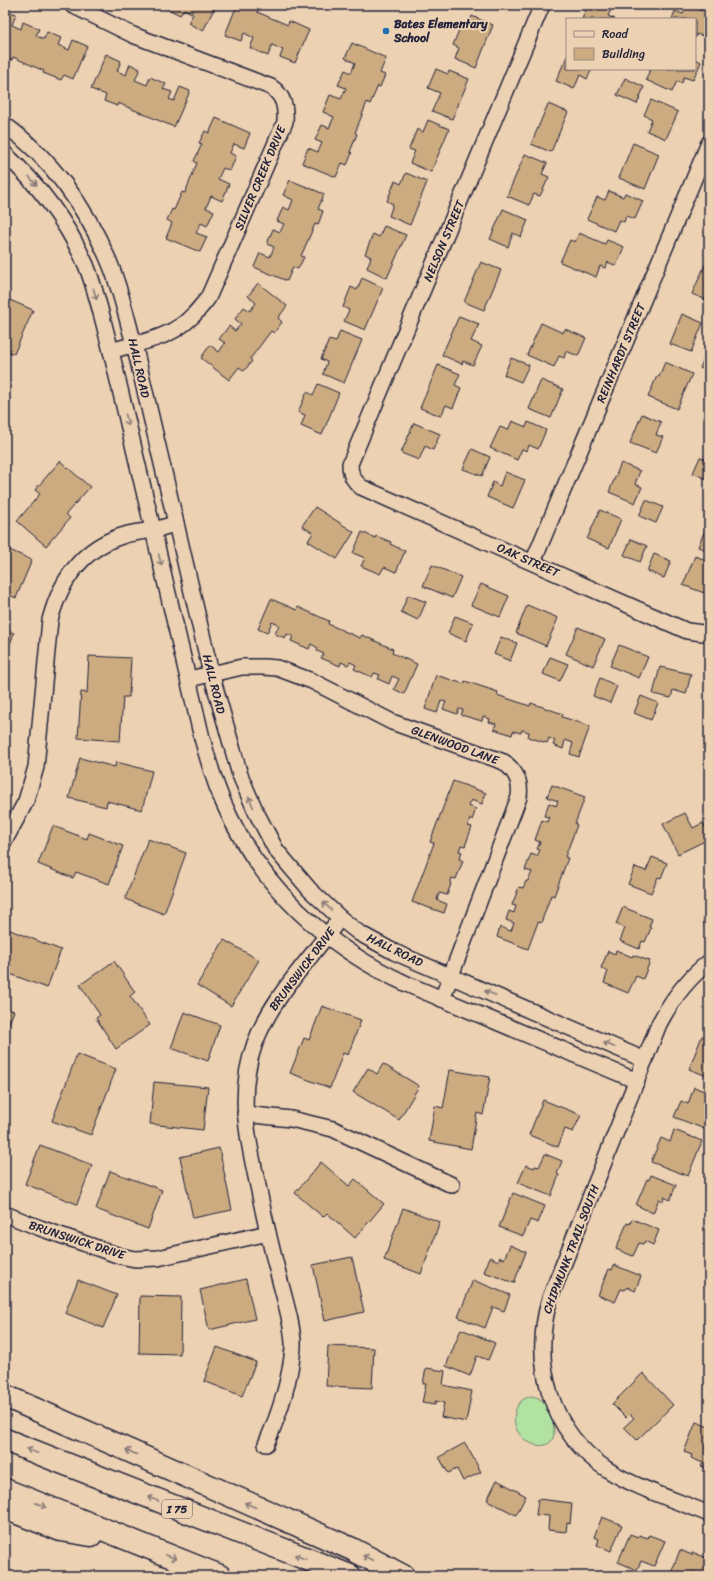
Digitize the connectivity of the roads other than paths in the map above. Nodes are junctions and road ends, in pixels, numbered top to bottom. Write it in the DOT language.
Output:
graph roads {
  1 [pos="72,5"];
  2 [pos="542,5"];
  3 [pos="5,125"];
  4 [pos="709,143"];
  5 [pos="5,154"];
  6 [pos="134,344"];
  7 [pos="111,351"];
  8 [pos="352,477"];
  9 [pos="176,523"];
  10 [pos="153,530"];
  11 [pos="533,562"];
  12 [pos="709,631"];
  13 [pos="211,673"];
  14 [pos="188,678"];
  15 [pos="5,840"];
  16 [pos="340,918"];
  17 [pos="327,936"];
  18 [pos="709,962"];
  19 [pos="451,976"];
  20 [pos="442,999"];
  21 [pos="645,1060"];
  22 [pos="637,1081"];
  23 [pos="245,1114"];
  24 [pos="452,1185"];
  25 [pos="5,1214"];
  26 [pos="268,1233"];
  27 [pos="5,1396"];
  28 [pos="5,1440"];
  29 [pos="266,1444"];
  30 [pos="5,1490"];
  31 [pos="5,1508"];
  32 [pos="709,1514"];
  33 [pos="134,1542"];
  34 [pos="220,1576"];
  35 [pos="350,1576"];
  36 [pos="403,1576"];
  1 -- 6 [label="street, SILVER CREEK DRIVE"];
  2 -- 8 [label="street, NELSON STREET"];
  3 -- 6 [label="street, HALL ROAD"];
  4 -- 11 [label="street, REINHARDT STREET"];
  5 -- 7 [label="street, HALL ROAD, one-way"];
  6 -- 7 [label="street, SILVER CREEK DRIVE"];
  6 -- 9 [label="street, HALL ROAD"];
  7 -- 10 [label="street, HALL ROAD, one-way"];
  8 -- 11 [label="street, OAK STREET"];
  9 -- 10 [label="street"];
  9 -- 13 [label="street, HALL ROAD"];
  10 -- 14 [label="street, HALL ROAD, one-way"];
  10 -- 15 [label="street"];
  11 -- 12 [label="street, OAK STREET"];
  13 -- 14 [label="street, GLENWOOD LANE"];
  16 -- 13 [label="street, HALL ROAD, one-way"];
  13 -- 19 [label="street, GLENWOOD LANE"];
  14 -- 17 [label="street, HALL ROAD"];
  16 -- 17 [label="street, BRUNSWICK DRIVE"];
  16 -- 19 [label="street, HALL ROAD"];
  17 -- 20 [label="street, HALL ROAD"];
  17 -- 23 [label="street, BRUNSWICK DRIVE"];
  18 -- 21 [label="street"];
  19 -- 20 [label="street, GLENWOOD LANE"];
  21 -- 19 [label="street, HALL ROAD, one-way"];
  20 -- 22 [label="street, HALL ROAD"];
  21 -- 22 [label="street"];
  22 -- 32 [label="street, CHIPMUNK TRAIL SOUTH"];
  23 -- 24 [label="street"];
  23 -- 26 [label="street, BRUNSWICK DRIVE"];
  25 -- 26 [label="street, BRUNSWICK DRIVE"];
  26 -- 29 [label="street, BRUNSWICK DRIVE"];
  36 -- 27 [label="highway, one-way"];
  35 -- 28 [label="highway, I 75, one-way"];
  30 -- 33 [label="highway, one-way"];
  31 -- 33 [label="highway"];
  33 -- 34 [label="highway, one-way"];
}
